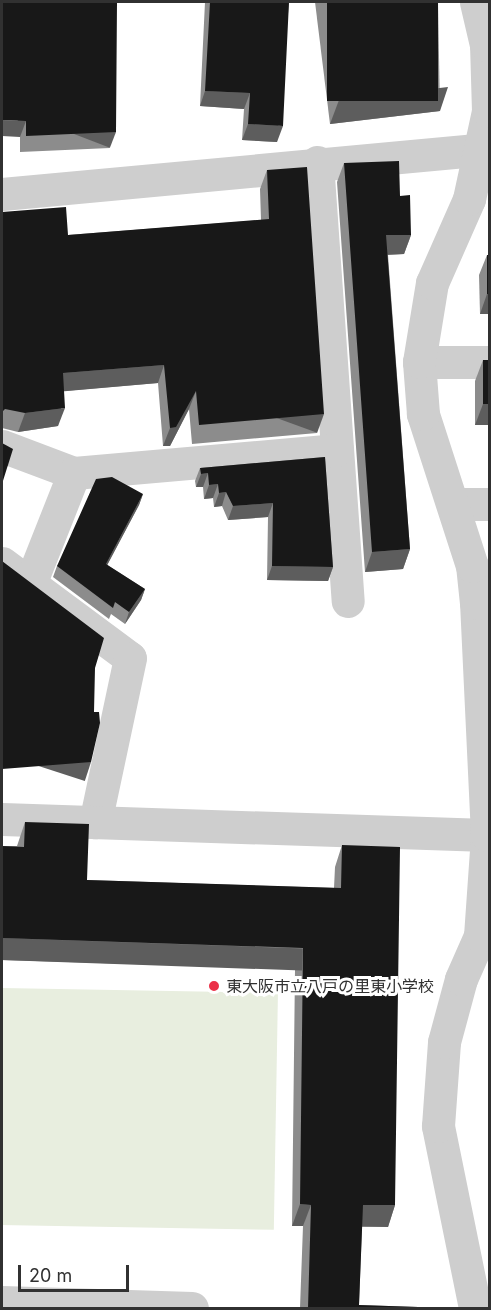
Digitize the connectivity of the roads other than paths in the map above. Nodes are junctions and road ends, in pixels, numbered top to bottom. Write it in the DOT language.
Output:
graph roads {
  1 [pos="476,2"];
  2 [pos="485,150"];
  3 [pos="317,162"];
  4 [pos="2,194"];
  5 [pos="419,362"];
  6 [pos="489,362"];
  7 [pos="2,446"];
  8 [pos="337,450"];
  9 [pos="74,473"];
  10 [pos="453,504"];
  11 [pos="489,504"];
  12 [pos="2,563"];
  13 [pos="30,584"];
  14 [pos="348,602"];
  15 [pos="484,661"];
  16 [pos="2,819"];
  17 [pos="95,822"];
  18 [pos="487,835"];
  19 [pos="478,1255"];
  20 [pos="2,1302"];
  21 [pos="192,1308"];
  22 [pos="475,1308"];
  1 -- 2 [label="street"];
  2 -- 3 [label="street"];
  2 -- 5 [label="street"];
  3 -- 4 [label="street"];
  3 -- 8 [label="street"];
  5 -- 6 [label="street"];
  5 -- 10 [label="street"];
  7 -- 9 [label="street"];
  8 -- 9 [label="street"];
  8 -- 14 [label="street"];
  9 -- 13 [label="street"];
  10 -- 11 [label="street"];
  10 -- 15 [label="street"];
  12 -- 13 [label="street"];
  13 -- 17 [label="street"];
  15 -- 18 [label="street"];
  16 -- 17 [label="street"];
  17 -- 18 [label="street"];
  18 -- 19 [label="street"];
  19 -- 22 [label="street"];
  20 -- 21 [label="street"];
}
